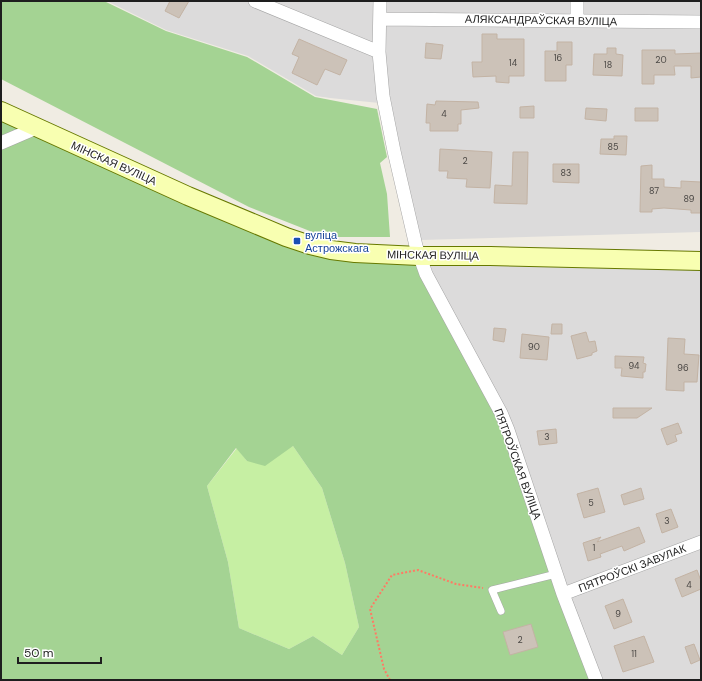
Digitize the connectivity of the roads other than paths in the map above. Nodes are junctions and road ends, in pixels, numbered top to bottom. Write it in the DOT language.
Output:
graph roads {
  1 [pos="255,1"];
  2 [pos="380,1"];
  3 [pos="577,1"];
  4 [pos="380,19"];
  5 [pos="577,20"];
  6 [pos="701,22"];
  7 [pos="379,52"];
  8 [pos="1,112"];
  9 [pos="36,128"];
  10 [pos="1,143"];
  11 [pos="419,256"];
  12 [pos="701,261"];
  13 [pos="701,542"];
  14 [pos="556,574"];
  15 [pos="563,594"];
  16 [pos="501,611"];
  17 [pos="596,680"];
  1 -- 7 [label="street"];
  2 -- 4 [label="street, ПЯТРОЎСКАЯ ВУЛІЦА"];
  3 -- 5 [label="street"];
  4 -- 5 [label="street, АЛЯКСАНДРАЎСКАЯ ВУЛІЦА"];
  4 -- 7 [label="street, ПЯТРОЎСКАЯ ВУЛІЦА"];
  5 -- 6 [label="street, АЛЯКСАНДРАЎСКАЯ ВУЛІЦА"];
  7 -- 11 [label="street, ПЯТРОЎСКАЯ ВУЛІЦА"];
  8 -- 9 [label="main road, МІНСКАЯ ВУЛІЦА"];
  9 -- 10 [label="street"];
  9 -- 11 [label="main road, МІНСКАЯ ВУЛІЦА"];
  11 -- 12 [label="main road, МІНСКАЯ ВУЛІЦА"];
  11 -- 14 [label="street, ПЯТРОЎСКАЯ ВУЛІЦА"];
  13 -- 15 [label="street, ПЯТРОЎСКІ ЗАВУЛАК"];
  14 -- 15 [label="street, ПЯТРОЎСКАЯ ВУЛІЦА"];
  14 -- 16 [label="lane"];
  15 -- 17 [label="street, ПЯТРОЎСКАЯ ВУЛІЦА"];
}
